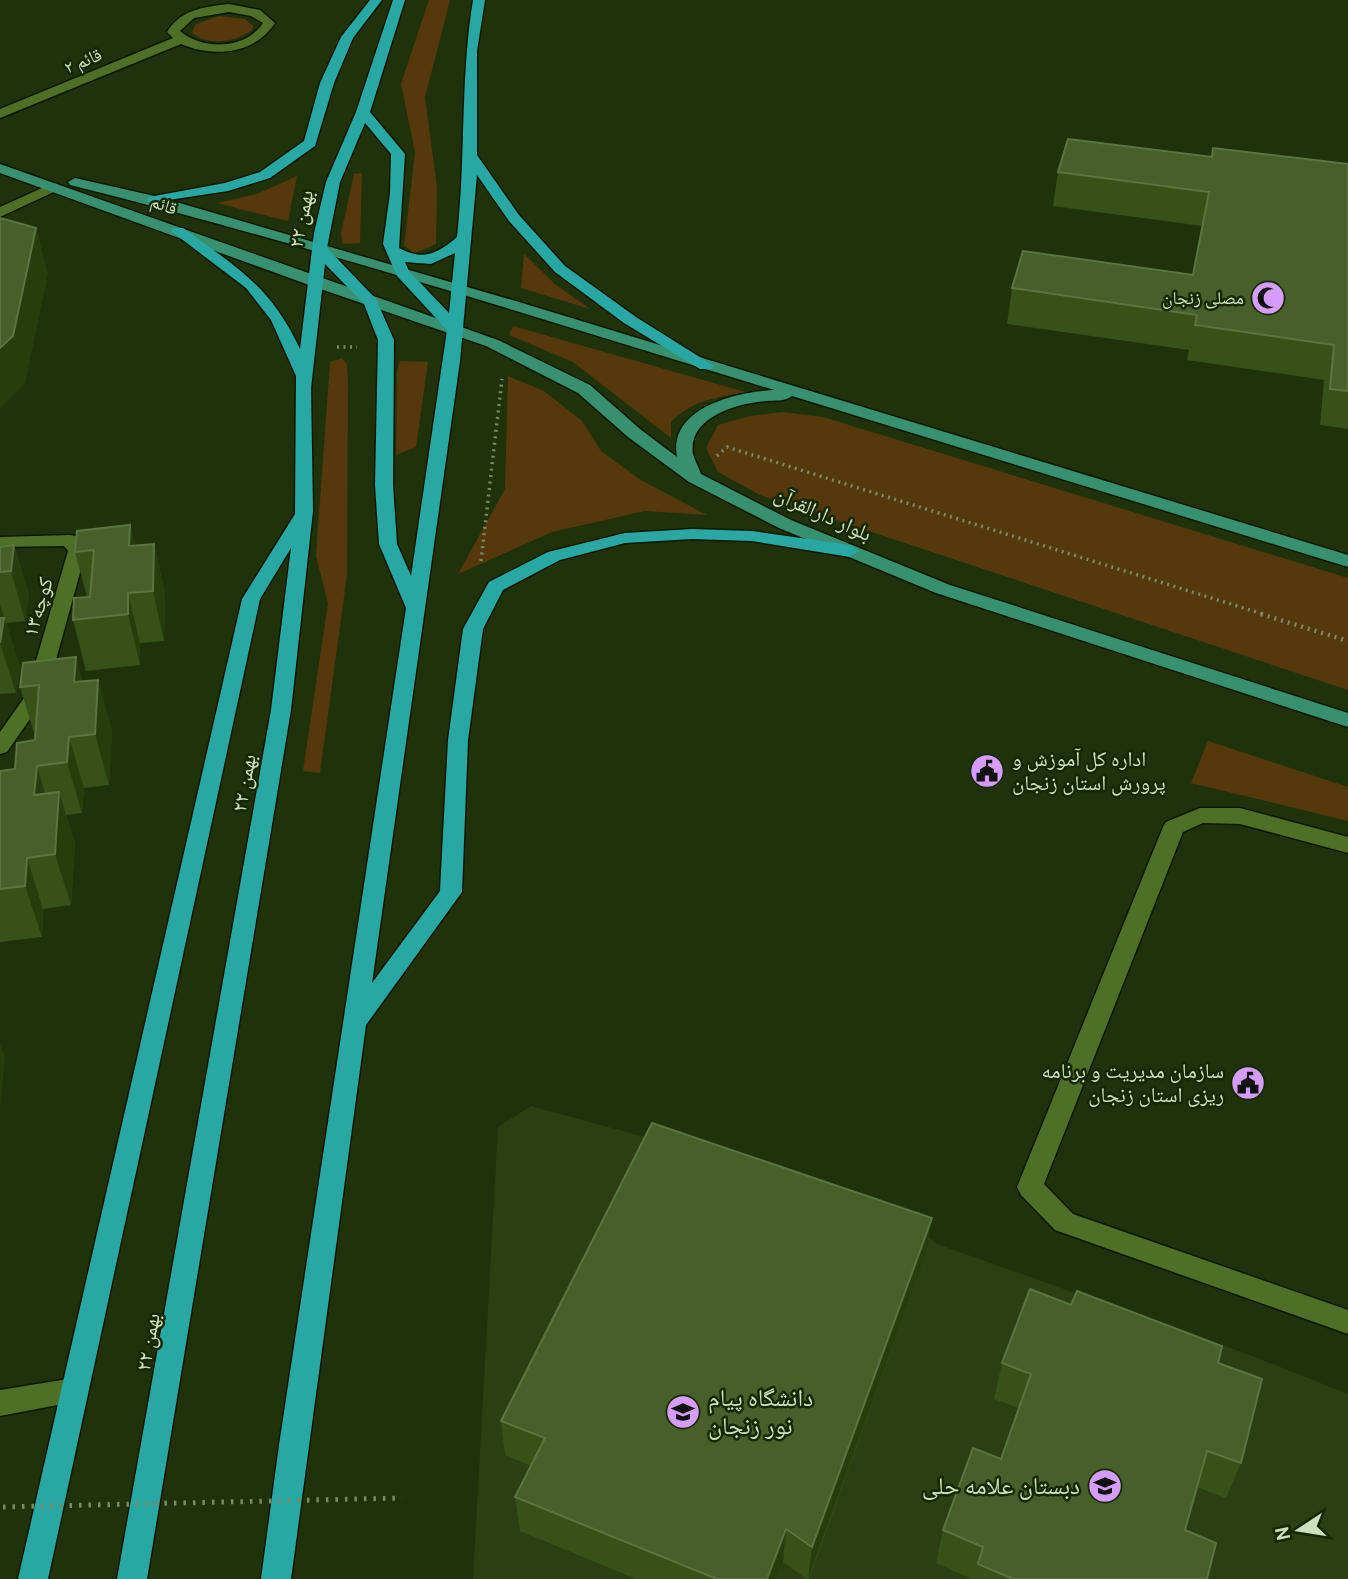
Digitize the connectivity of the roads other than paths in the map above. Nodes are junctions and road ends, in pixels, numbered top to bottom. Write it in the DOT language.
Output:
graph roads {
  1 [pos="376,0"];
  2 [pos="399,0"];
  3 [pos="479,0"];
  4 [pos="179,40"];
  5 [pos="363,112"];
  6 [pos="0,114"];
  7 [pos="470,155"];
  8 [pos="0,166"];
  9 [pos="53,187"];
  10 [pos="154,201"];
  11 [pos="0,213"];
  12 [pos="177,231"];
  13 [pos="465,238"];
  14 [pos="319,249"];
  15 [pos="393,251"];
  16 [pos="402,273"];
  17 [pos="314,282"];
  18 [pos="460,290"];
  19 [pos="371,302"];
  20 [pos="456,330"];
  21 [pos="706,366"];
  22 [pos="304,376"];
  23 [pos="814,398"];
  24 [pos="695,478"];
  25 [pos="304,511"];
  26 [pos="0,542"];
  27 [pos="850,551"];
  28 [pos="1348,561"];
  29 [pos="417,610"];
  30 [pos="1348,720"];
  31 [pos="0,747"];
  32 [pos="1348,845"];
  33 [pos="357,1023"];
  34 [pos="1348,1322"];
  35 [pos="74,1391"];
  36 [pos="0,1403"];
  37 [pos="293,1445"];
  38 [pos="33,1579"];
  39 [pos="132,1579"];
  40 [pos="276,1579"];
  41 [pos="290,1579"];
  1 -- 10 [label="highway"];
  2 -- 5 [label="highway, ۲۲ بهمن"];
  3 -- 7 [label="highway"];
  4 -- 4 [label="street"];
  4 -- 6 [label="street, قائم ۲"];
  5 -- 14 [label="highway, ۲۲ بهمن"];
  5 -- 15 [label="highway"];
  7 -- 13 [label="highway"];
  7 -- 21 [label="highway"];
  8 -- 9 [label="main road, قائم"];
  8 -- 10 [label="main road, قائم"];
  9 -- 11 [label="street"];
  9 -- 12 [label="main road, قائم"];
  10 -- 14 [label="main road, قائم"];
  12 -- 17 [label="main road, قائم"];
  12 -- 22 [label="highway"];
  13 -- 15 [label="highway"];
  13 -- 18 [label="highway"];
  14 -- 16 [label="main road"];
  14 -- 17 [label="highway, ۲۲ بهمن"];
  14 -- 19 [label="highway"];
  15 -- 16 [label="highway"];
  16 -- 18 [label="main road"];
  16 -- 20 [label="highway"];
  17 -- 19 [label="main road, بلوار دارالقرآن"];
  17 -- 22 [label="highway, ۲۲ بهمن"];
  18 -- 20 [label="highway"];
  18 -- 21 [label="main road"];
  19 -- 20 [label="main road, بلوار دارالقرآن"];
  19 -- 29 [label="highway"];
  20 -- 24 [label="main road, بلوار دارالقرآن"];
  20 -- 29 [label="highway"];
  21 -- 23 [label="main road"];
  22 -- 25 [label="highway, ۲۲ بهمن"];
  23 -- 24 [label="main road"];
  23 -- 28 [label="main road"];
  24 -- 27 [label="main road, بلوار دارالقرآن"];
  25 -- 35 [label="highway"];
  25 -- 39 [label="highway, ۲۲ بهمن"];
  26 -- 31 [label="street, کوچه۱۳"];
  27 -- 30 [label="main road, بلوار دارالقرآن"];
  27 -- 33 [label="highway"];
  29 -- 33 [label="highway"];
  32 -- 34 [label="street"];
  33 -- 37 [label="highway"];
  35 -- 36 [label="street"];
  35 -- 38 [label="highway"];
  37 -- 40 [label="highway"];
  37 -- 41 [label="highway"];
}
